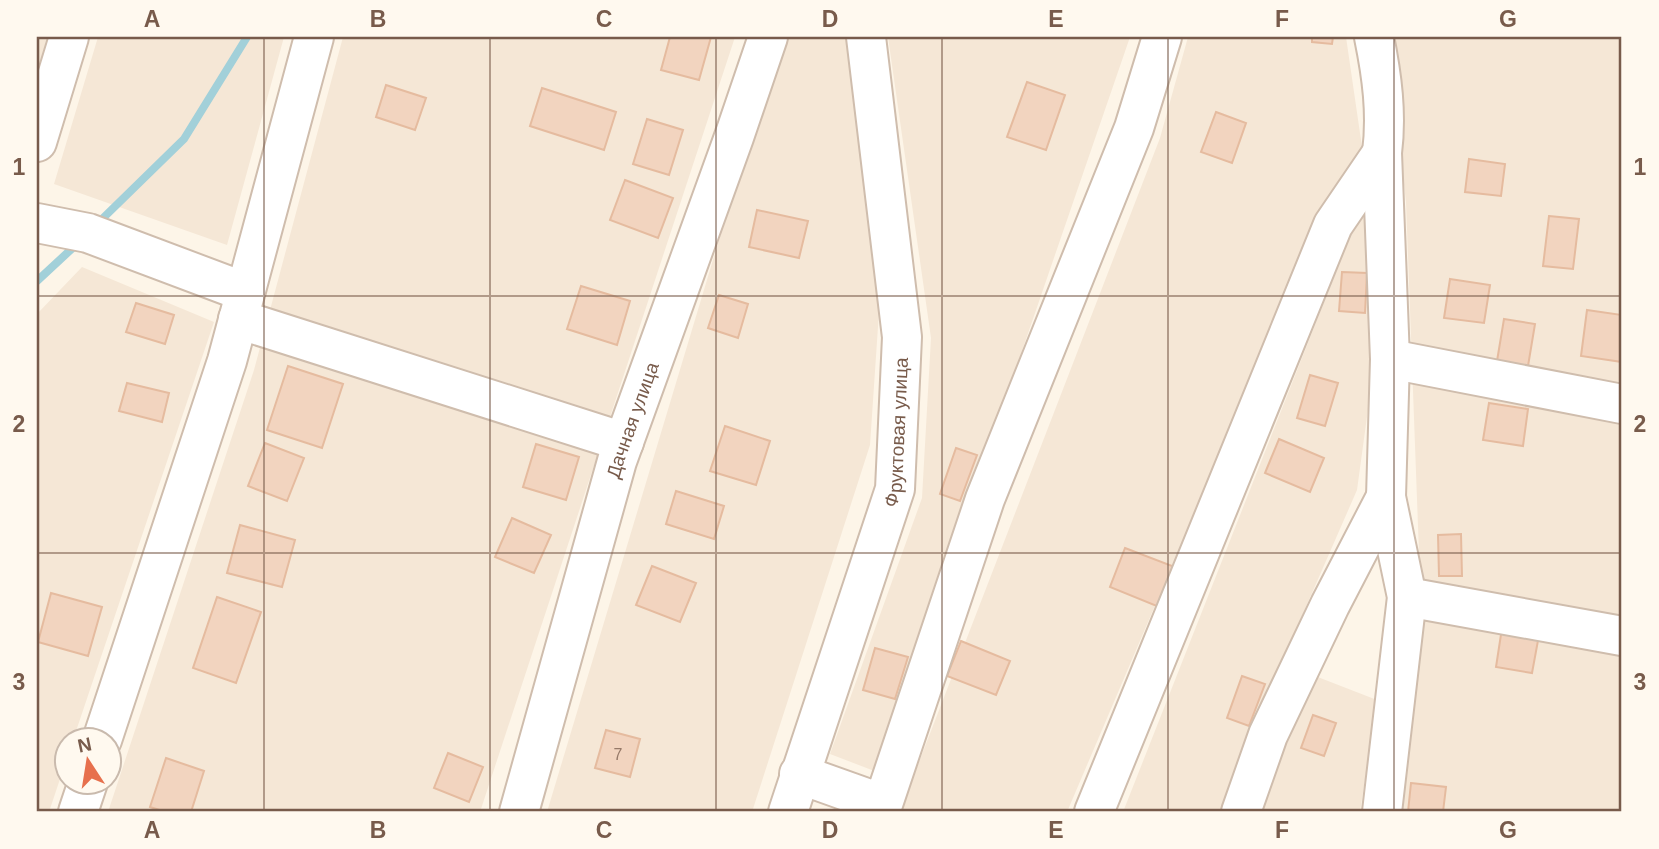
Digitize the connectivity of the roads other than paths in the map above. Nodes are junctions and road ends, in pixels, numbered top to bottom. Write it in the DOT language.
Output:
graph roads {
  1 [pos="69,37"];
  2 [pos="314,37"];
  3 [pos="768,37"];
  4 [pos="866,37"];
  5 [pos="1161,37"];
  6 [pos="1374,37"];
  7 [pos="37,142"];
  8 [pos="1382,153"];
  9 [pos="37,223"];
  10 [pos="242,306"];
  11 [pos="1390,359"];
  12 [pos="1622,404"];
  13 [pos="624,442"];
  14 [pos="1386,497"];
  15 [pos="1407,597"];
  16 [pos="1622,635"];
  17 [pos="107,726"];
  18 [pos="799,774"];
  19 [pos="883,808"];
  20 [pos="519,812"];
  21 [pos="788,812"];
  22 [pos="1094,812"];
  23 [pos="1241,812"];
  24 [pos="1382,812"];
  1 -- 7 [label="street"];
  2 -- 10 [label="street"];
  3 -- 13 [label="street, Дачная улица"];
  4 -- 18 [label="street, Фруктовая улица"];
  5 -- 19 [label="street"];
  6 -- 8 [label="street"];
  8 -- 11 [label="street"];
  8 -- 22 [label="street"];
  9 -- 10 [label="street"];
  10 -- 13 [label="street"];
  10 -- 17 [label="street"];
  11 -- 12 [label="street"];
  11 -- 14 [label="street"];
  13 -- 20 [label="street, Дачная улица"];
  14 -- 15 [label="street"];
  14 -- 23 [label="street"];
  15 -- 16 [label="street"];
  15 -- 24 [label="street"];
  18 -- 19 [label="street"];
  18 -- 21 [label="street, Фруктовая улица"];
}
